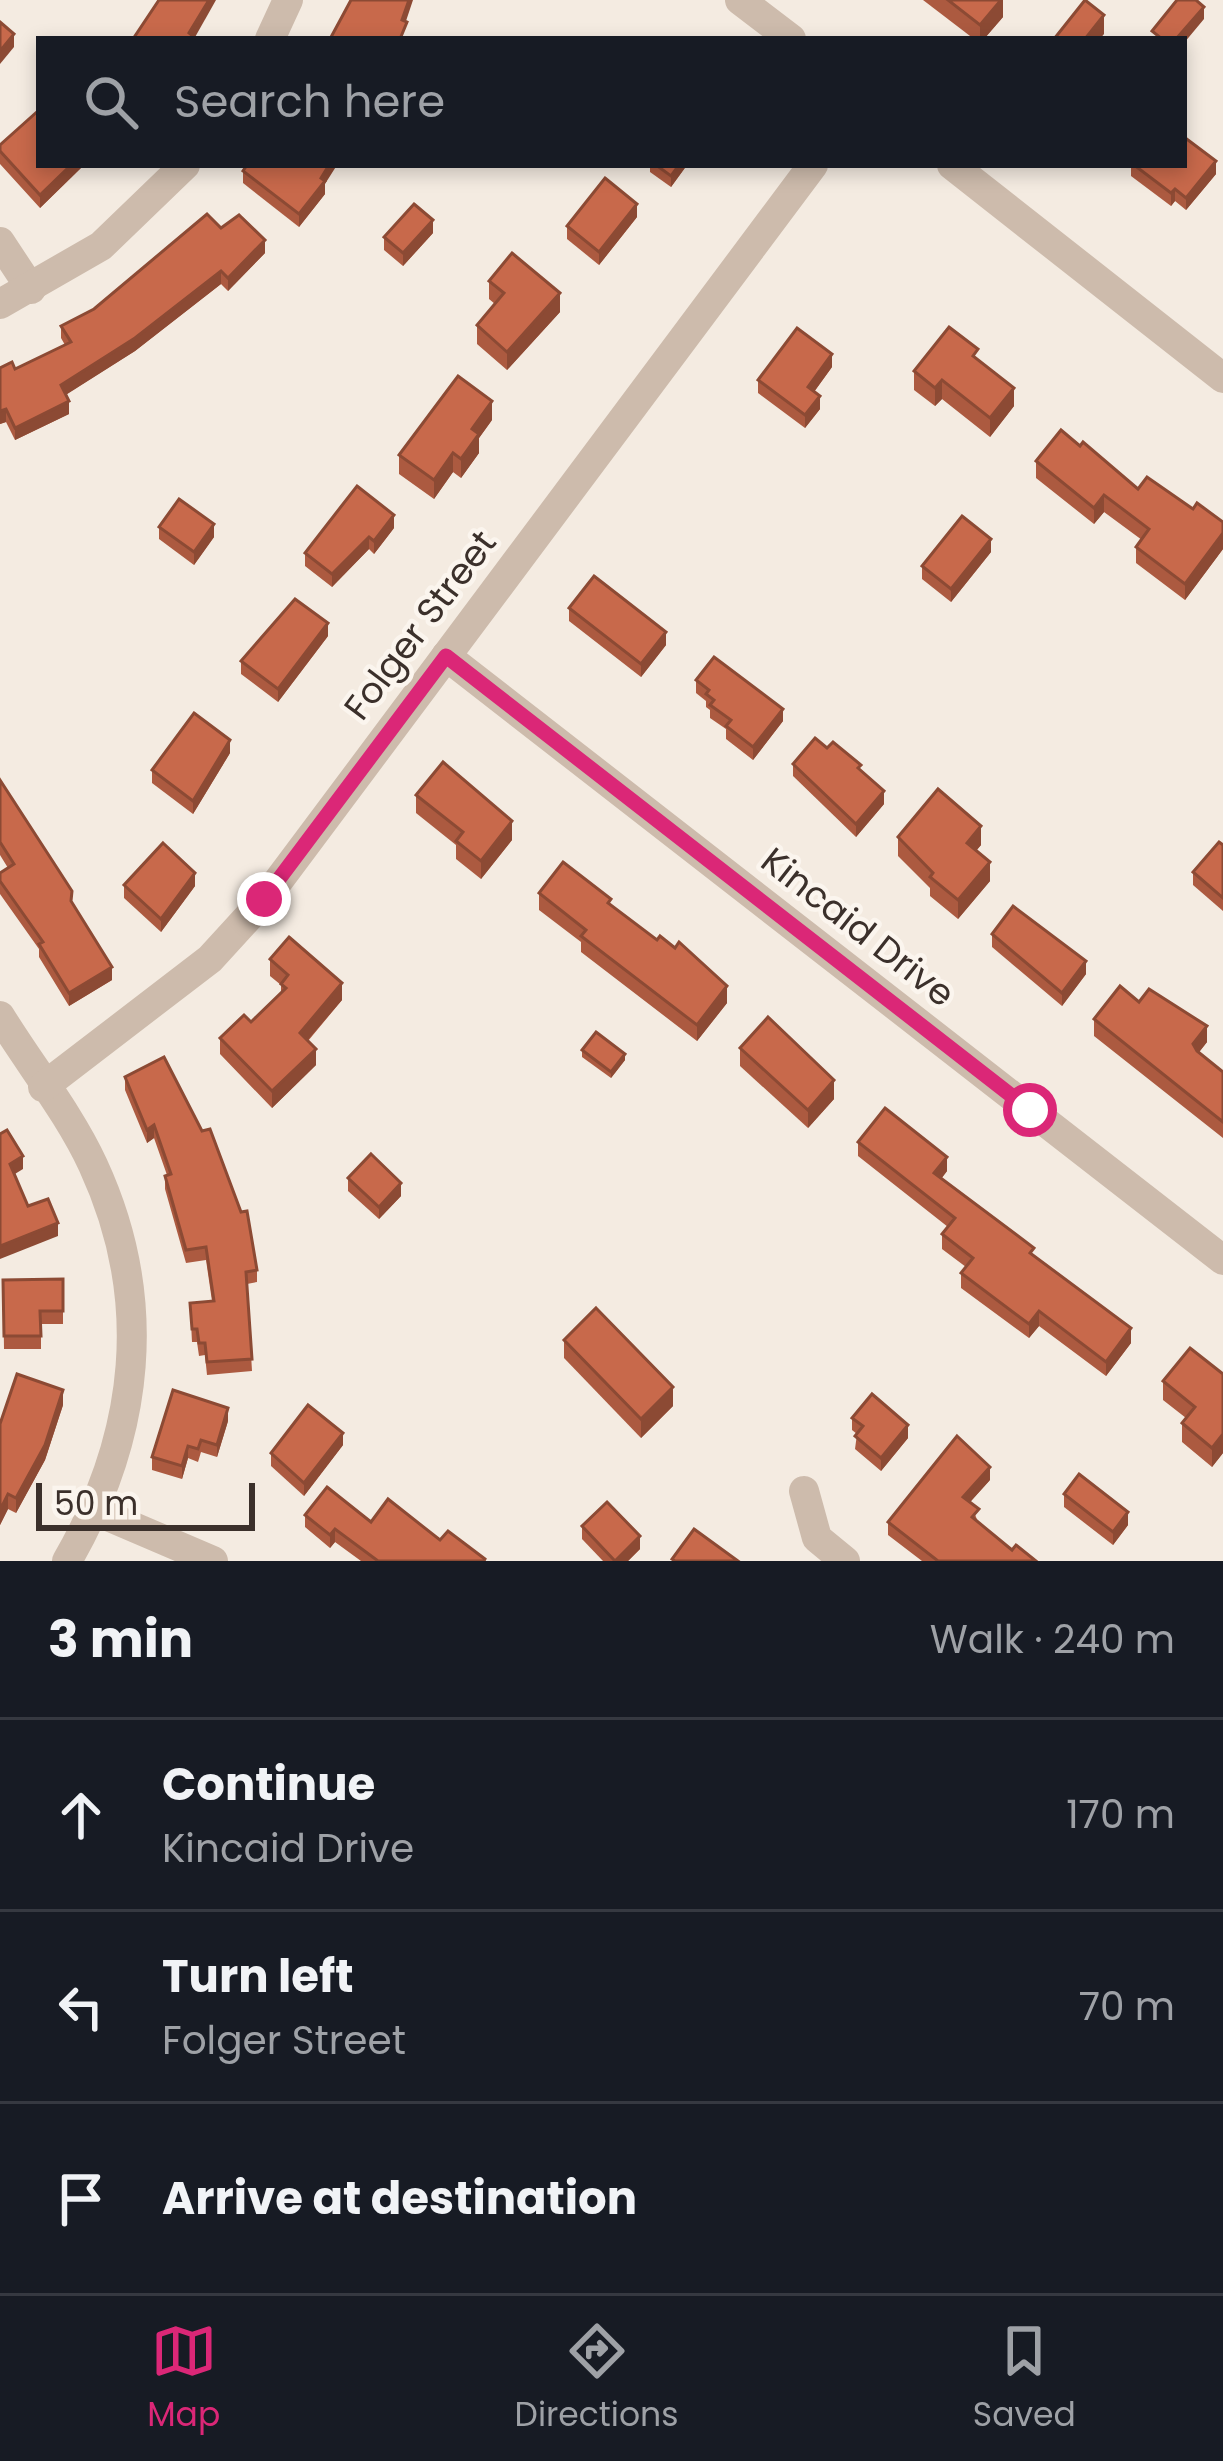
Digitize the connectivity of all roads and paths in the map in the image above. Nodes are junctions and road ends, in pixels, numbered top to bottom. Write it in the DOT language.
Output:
graph roads {
  1 [pos="288,0"];
  2 [pos="740,0"];
  3 [pos="271,36"];
  4 [pos="786,36"];
  5 [pos="182,168"];
  6 [pos="811,168"];
  7 [pos="956,168"];
  8 [pos="0,242"];
  9 [pos="31,289"];
  10 [pos="0,304"];
  11 [pos="1223,378"];
  12 [pos="446,656"];
  13 [pos="0,1016"];
  14 [pos="43,1087"];
  15 [pos="1223,1260"];
  16 [pos="804,1491"];
  17 [pos="96,1511"];
  18 [pos="67,1561"];
  19 [pos="213,1561"];
  20 [pos="845,1561"];
  1 -- 3 [label="street"];
  2 -- 4 [label="street"];
  5 -- 9 [label="street"];
  6 -- 12 [label="street, Folger Street"];
  7 -- 11 [label="street"];
  8 -- 9 [label="street"];
  9 -- 10 [label="street"];
  12 -- 14 [label="street, Folger Street"];
  12 -- 15 [label="street, Kincaid Drive"];
  13 -- 14 [label="street"];
  14 -- 17 [label="street"];
  16 -- 20 [label="street"];
  17 -- 18 [label="street"];
  17 -- 19 [label="street"];
}
